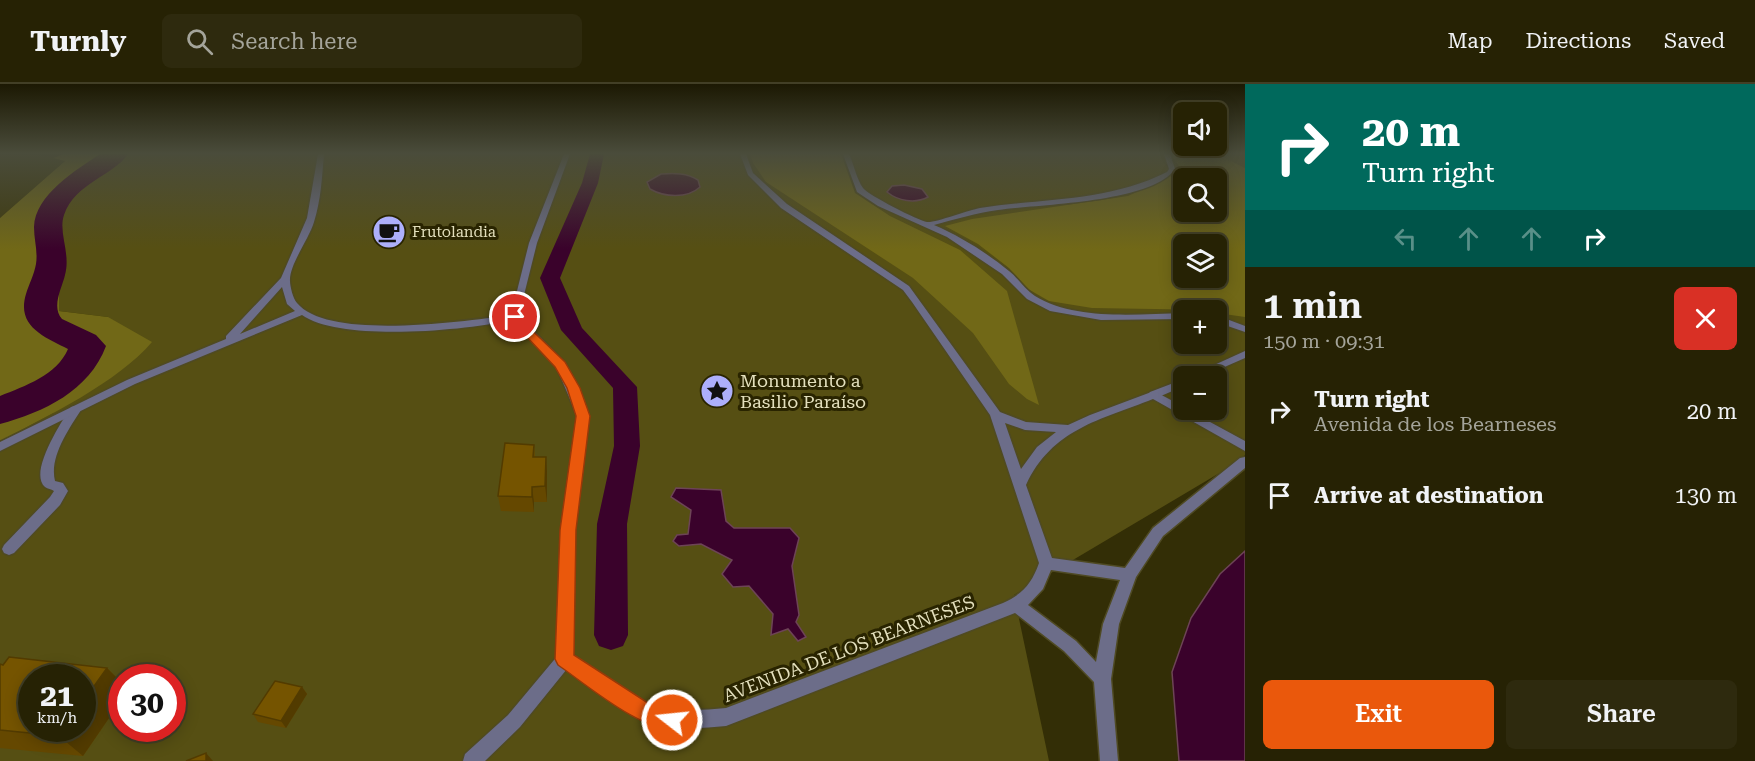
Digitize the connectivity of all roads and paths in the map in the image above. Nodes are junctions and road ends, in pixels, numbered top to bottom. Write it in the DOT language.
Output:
graph roads {
  1 [pos="316,186"];
  2 [pos="555,186"];
  3 [pos="762,186"];
  4 [pos="858,186"];
  5 [pos="1136,186"];
  6 [pos="929,224"];
  7 [pos="284,280"];
  8 [pos="301,312"];
  9 [pos="1173,316"];
  10 [pos="515,317"];
  11 [pos="1227,322"];
  12 [pos="1245,329"];
  13 [pos="227,341"];
  14 [pos="1245,354"];
  15 [pos="1218,366"];
  16 [pos="1173,387"];
  17 [pos="1154,395"];
  18 [pos="75,410"];
  19 [pos="996,415"];
  20 [pos="1069,429"];
  21 [pos="0,447"];
  22 [pos="1245,447"];
  23 [pos="1245,461"];
  24 [pos="1020,485"];
  25 [pos="9,549"];
  26 [pos="1046,563"];
  27 [pos="1129,575"];
  28 [pos="1016,605"];
  29 [pos="565,659"];
  30 [pos="1102,679"];
  31 [pos="472,761"];
  32 [pos="1109,761"];
  1 -- 7 [label="street"];
  2 -- 10 [label="street"];
  3 -- 19 [label="street"];
  4 -- 6 [label="street"];
  5 -- 6 [label="street"];
  6 -- 9 [label="street"];
  7 -- 8 [label="street"];
  7 -- 13 [label="street"];
  8 -- 10 [label="street"];
  8 -- 13 [label="street"];
  10 -- 29 [label="street"];
  11 -- 12 [label="street"];
  13 -- 18 [label="street"];
  14 -- 15 [label="street"];
  16 -- 17 [label="street"];
  17 -- 20 [label="street"];
  17 -- 22 [label="street"];
  18 -- 21 [label="street"];
  18 -- 25 [label="street"];
  19 -- 20 [label="street"];
  19 -- 24 [label="street"];
  20 -- 24 [label="street"];
  23 -- 27 [label="street"];
  24 -- 26 [label="street"];
  26 -- 27 [label="street"];
  26 -- 28 [label="street, AVENIDA DE LOS BEARNESES"];
  27 -- 30 [label="street"];
  28 -- 29 [label="street, AVENIDA DE LOS BEARNESES"];
  28 -- 30 [label="street"];
  29 -- 31 [label="street"];
  30 -- 32 [label="street"];
}
